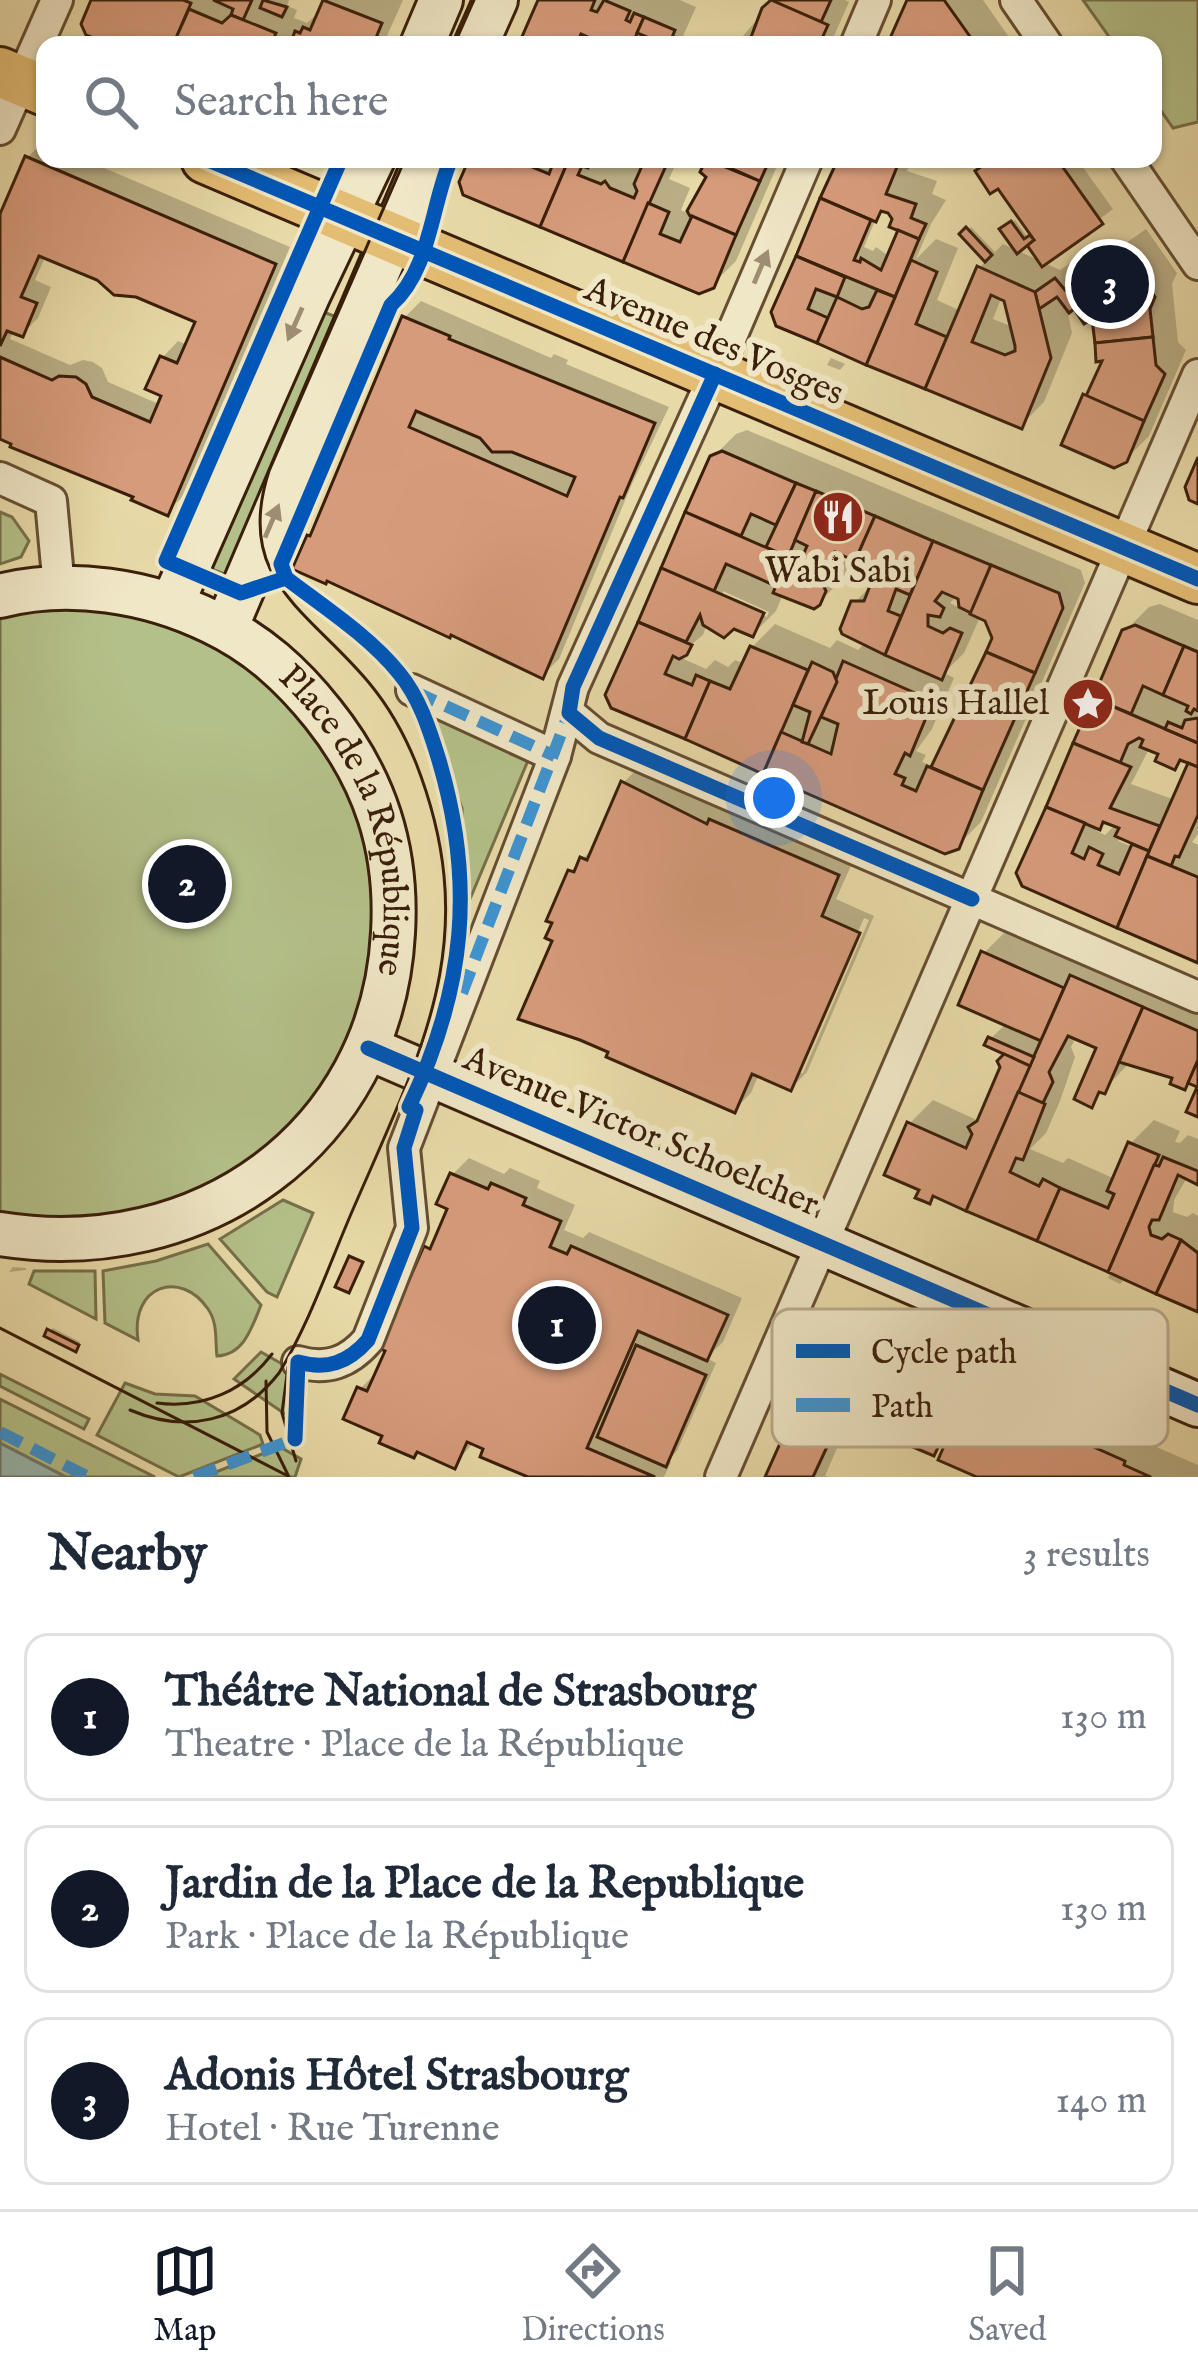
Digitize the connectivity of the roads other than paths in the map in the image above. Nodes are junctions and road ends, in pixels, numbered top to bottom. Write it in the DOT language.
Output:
graph roads {
  1 [pos="57,0"];
  2 [pos="441,0"];
  3 [pos="496,0"];
  4 [pos="875,0"];
  5 [pos="1016,0"];
  6 [pos="41,36"];
  7 [pos="426,36"];
  8 [pos="480,36"];
  9 [pos="860,36"];
  10 [pos="1041,36"];
  11 [pos="36,49"];
  12 [pos="22,81"];
  13 [pos="0,129"];
  14 [pos="227,168"];
  15 [pos="369,168"];
  16 [pos="422,168"];
  17 [pos="803,168"];
  18 [pos="1132,168"];
  19 [pos="345,218"];
  20 [pos="392,239"];
  21 [pos="1198,264"];
  22 [pos="715,374"];
  23 [pos="1198,375"];
  24 [pos="0,478"];
  25 [pos="1122,547"];
  26 [pos="1198,579"];
  27 [pos="59,588"];
  28 [pos="0,596"];
  29 [pos="172,604"];
  30 [pos="226,628"];
  31 [pos="412,690"];
  32 [pos="571,700"];
  33 [pos="555,756"];
  34 [pos="972,899"];
  35 [pos="1198,997"];
  36 [pos="368,1048"];
  37 [pos="424,1092"];
  38 [pos="0,1234"];
  39 [pos="822,1243"];
  40 [pos="794,1309"];
  41 [pos="975,1309"];
  42 [pos="772,1359"];
  43 [pos="298,1362"];
  44 [pos="1168,1392"];
  45 [pos="1198,1405"];
  46 [pos="721,1477"];
  1 -- 6 [label="street"];
  2 -- 7 [label="street"];
  3 -- 8 [label="street"];
  4 -- 9 [label="street"];
  5 -- 10 [label="street"];
  11 -- 12 [label="street"];
  12 -- 13 [label="street"];
  14 -- 19 [label="main road, Avenue des Vosges"];
  15 -- 19 [label="street"];
  16 -- 20 [label="street"];
  22 -- 17 [label="street, one-way"];
  18 -- 21 [label="street"];
  19 -- 20 [label="main road, Avenue des Vosges"];
  19 -- 29 [label="street, one-way"];
  20 -- 22 [label="main road, Avenue des Vosges"];
  30 -- 20 [label="street, one-way"];
  22 -- 25 [label="main road, Avenue des Vosges"];
  22 -- 32 [label="street"];
  23 -- 25 [label="street"];
  24 -- 27 [label="street"];
  25 -- 26 [label="main road, Avenue des Vosges"];
  25 -- 34 [label="street"];
  27 -- 28 [label="street, Place de la République"];
  27 -- 29 [label="street, Place de la République"];
  29 -- 30 [label="street, Place de la République"];
  30 -- 36 [label="street, Place de la République"];
  31 -- 33 [label="street"];
  32 -- 33 [label="street"];
  32 -- 34 [label="street"];
  33 -- 37 [label="street"];
  34 -- 35 [label="street"];
  34 -- 39 [label="street"];
  36 -- 37 [label="street, Avenue Victor Schoelcher"];
  36 -- 38 [label="street, Place de la République"];
  37 -- 39 [label="street, Avenue Victor Schoelcher"];
  37 -- 43 [label="street"];
  39 -- 40 [label="street"];
  39 -- 41 [label="street, Avenue Victor Schoelcher"];
  42 -- 46 [label="street"];
  44 -- 45 [label="street, Avenue Victor Schoelcher"];
}
